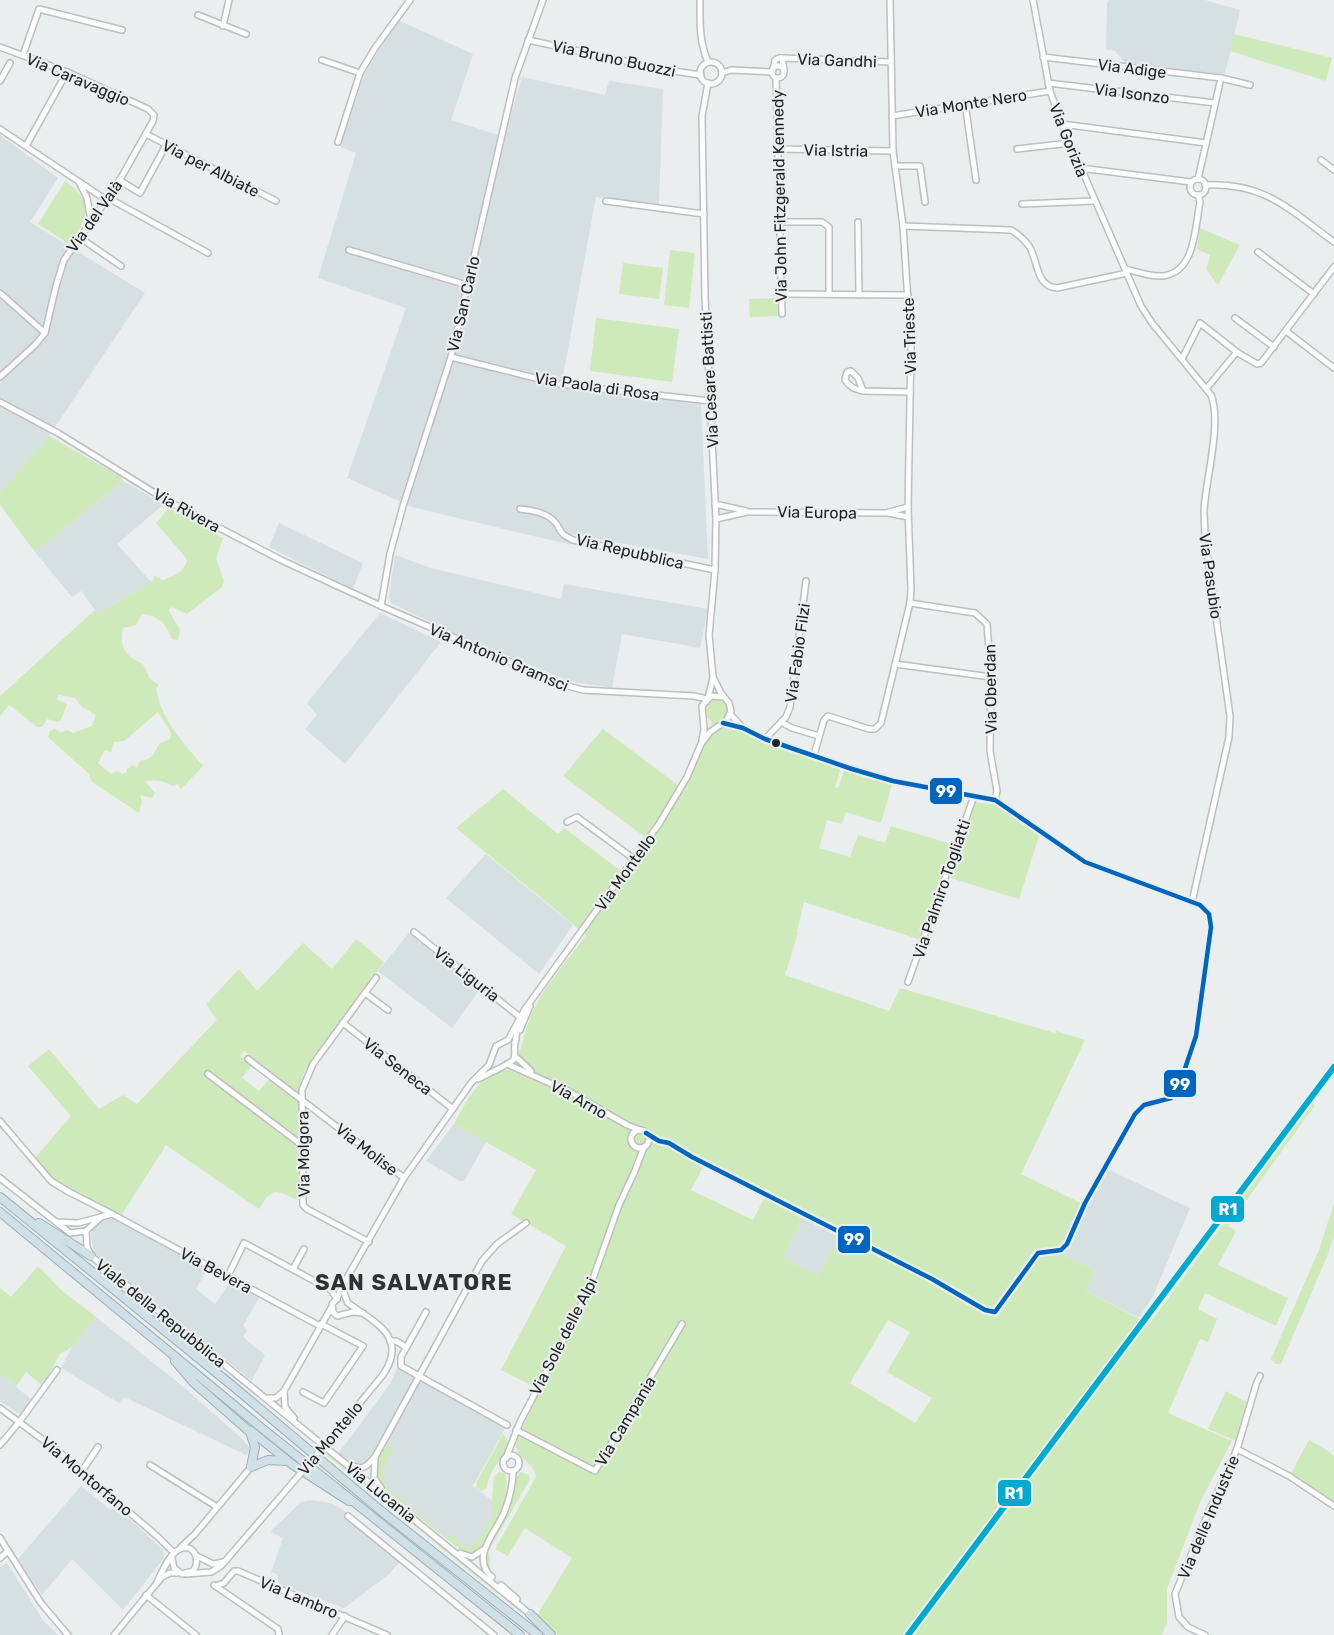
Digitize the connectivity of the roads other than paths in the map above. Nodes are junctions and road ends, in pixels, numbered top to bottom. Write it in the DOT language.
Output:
graph roads {
  1 [pos="229,0"];
  2 [pos="410,0"];
  3 [pos="543,0"];
  4 [pos="700,0"];
  5 [pos="890,0"];
  6 [pos="1033,0"];
  7 [pos="198,15"];
  8 [pos="223,26"];
  9 [pos="122,30"];
  10 [pos="246,34"];
  11 [pos="528,40"];
  12 [pos="0,47"];
  13 [pos="23,55"];
  14 [pos="1043,57"];
  15 [pos="782,58"];
  16 [pos="322,60"];
  17 [pos="708,62"];
  18 [pos="891,62"];
  19 [pos="10,63"];
  20 [pos="784,70"];
  21 [pos="68,72"];
  22 [pos="360,73"];
  23 [pos="722,73"];
  24 [pos="774,74"];
  25 [pos="701,75"];
  26 [pos="1221,78"];
  27 [pos="0,81"];
  28 [pos="1048,82"];
  29 [pos="708,83"];
  30 [pos="1250,85"];
  31 [pos="1050,91"];
  32 [pos="1215,103"];
  33 [pos="965,104"];
  34 [pos="153,114"];
  35 [pos="892,116"];
  36 [pos="1062,124"];
  37 [pos="0,129"];
  38 [pos="146,134"];
  39 [pos="338,142"];
  40 [pos="1070,143"];
  41 [pos="1206,143"];
  42 [pos="166,145"];
  43 [pos="26,146"];
  44 [pos="778,149"];
  45 [pos="1017,149"];
  46 [pos="893,151"];
  47 [pos="1320,160"];
  48 [pos="895,166"];
  49 [pos="1080,168"];
  50 [pos="1334,170"];
  51 [pos="1198,179"];
  52 [pos="119,180"];
  53 [pos="976,180"];
  54 [pos="78,181"];
  55 [pos="1191,182"];
  56 [pos="1205,185"];
  57 [pos="1198,195"];
  58 [pos="105,199"];
  59 [pos="276,201"];
  60 [pos="606,201"];
  61 [pos="1095,201"];
  62 [pos="925,202"];
  63 [pos="1022,204"];
  64 [pos="704,214"];
  65 [pos="91,221"];
  66 [pos="780,222"];
  67 [pos="858,222"];
  68 [pos="903,226"];
  69 [pos="79,237"];
  70 [pos="1334,242"];
  71 [pos="349,250"];
  72 [pos="1258,252"];
  73 [pos="208,253"];
  74 [pos="121,266"];
  75 [pos="1334,267"];
  76 [pos="1127,273"];
  77 [pos="467,285"];
  78 [pos="0,293"];
  79 [pos="781,294"];
  80 [pos="829,294"];
  81 [pos="859,294"];
  82 [pos="1314,294"];
  83 [pos="908,295"];
  84 [pos="782,314"];
  85 [pos="1235,318"];
  86 [pos="1286,331"];
  87 [pos="45,333"];
  88 [pos="1274,347"];
  89 [pos="1238,353"];
  90 [pos="451,357"];
  91 [pos="1182,359"];
  92 [pos="1334,368"];
  93 [pos="0,377"];
  94 [pos="1206,389"];
  95 [pos="863,391"];
  96 [pos="910,392"];
  97 [pos="710,401"];
  98 [pos="0,402"];
  99 [pos="716,504"];
  100 [pos="908,507"];
  101 [pos="520,509"];
  102 [pos="747,512"];
  103 [pos="888,513"];
  104 [pos="908,516"];
  105 [pos="716,519"];
  106 [pos="715,570"];
  107 [pos="806,581"];
  108 [pos="910,603"];
  109 [pos="381,606"];
  110 [pos="895,664"];
  111 [pos="713,677"];
  112 [pos="992,677"];
  113 [pos="694,696"];
  114 [pos="724,698"];
  115 [pos="707,699"];
  116 [pos="702,706"];
  117 [pos="730,714"];
  118 [pos="703,717"];
  119 [pos="781,722"];
  120 [pos="721,724"];
  121 [pos="743,728"];
  122 [pos="819,736"];
  123 [pos="765,739"];
  124 [pos="701,744"];
  125 [pos="813,754"];
  126 [pos="974,796"];
  127 [pos="994,800"];
  128 [pos="567,822"];
  129 [pos="634,859"];
  130 [pos="1192,902"];
  131 [pos="414,932"];
  132 [pos="376,978"];
  133 [pos="908,982"];
  134 [pos="365,993"];
  135 [pos="537,994"];
  136 [pos="388,1010"];
  137 [pos="520,1016"];
  138 [pos="343,1023"];
  139 [pos="515,1042"];
  140 [pos="502,1044"];
  141 [pos="513,1049"];
  142 [pos="514,1056"];
  143 [pos="494,1057"];
  144 [pos="248,1059"];
  145 [pos="506,1065"];
  146 [pos="208,1074"];
  147 [pos="540,1077"];
  148 [pos="471,1083"];
  149 [pos="302,1099"];
  150 [pos="453,1109"];
  151 [pos="0,1121"];
  152 [pos="619,1121"];
  153 [pos="643,1132"];
  154 [pos="659,1141"];
  155 [pos="633,1142"];
  156 [pos="646,1145"];
  157 [pos="303,1146"];
  158 [pos="634,1173"];
  159 [pos="0,1178"];
  160 [pos="404,1178"];
  161 [pos="0,1197"];
  162 [pos="11,1205"];
  163 [pos="0,1212"];
  164 [pos="112,1214"];
  165 [pos="101,1217"];
  166 [pos="54,1221"];
  167 [pos="78,1223"];
  168 [pos="526,1223"];
  169 [pos="86,1231"];
  170 [pos="369,1242"];
  171 [pos="304,1249"];
  172 [pos="91,1256"];
  173 [pos="293,1269"];
  174 [pos="228,1276"];
  175 [pos="342,1286"];
  176 [pos="331,1290"];
  177 [pos="337,1299"];
  178 [pos="347,1302"];
  179 [pos="331,1308"];
  180 [pos="426,1312"];
  181 [pos="347,1313"];
  182 [pos="363,1313"];
  183 [pos="336,1315"];
  184 [pos="322,1324"];
  185 [pos="682,1324"];
  186 [pos="390,1341"];
  187 [pos="406,1347"];
  188 [pos="171,1354"];
  189 [pos="57,1370"];
  190 [pos="232,1371"];
  191 [pos="418,1377"];
  192 [pos="1258,1383"];
  193 [pos="284,1391"];
  194 [pos="303,1392"];
  195 [pos="266,1398"];
  196 [pos="0,1408"];
  197 [pos="20,1421"];
  198 [pos="507,1425"];
  199 [pos="246,1426"];
  200 [pos="516,1430"];
  201 [pos="315,1438"];
  202 [pos="0,1445"];
  203 [pos="98,1447"];
  204 [pos="1237,1449"];
  205 [pos="334,1453"];
  206 [pos="375,1457"];
  207 [pos="506,1458"];
  208 [pos="518,1459"];
  209 [pos="289,1462"];
  210 [pos="150,1465"];
  211 [pos="251,1467"];
  212 [pos="82,1471"];
  213 [pos="510,1471"];
  214 [pos="1334,1506"];
  215 [pos="217,1508"];
  216 [pos="363,1508"];
  217 [pos="348,1516"];
  218 [pos="411,1516"];
  219 [pos="195,1533"];
  220 [pos="0,1539"];
  221 [pos="486,1547"];
  222 [pos="8,1551"];
  223 [pos="175,1552"];
  224 [pos="195,1554"];
  225 [pos="0,1558"];
  226 [pos="227,1560"];
  227 [pos="179,1573"];
  228 [pos="186,1574"];
  229 [pos="157,1582"];
  230 [pos="146,1595"];
  231 [pos="530,1614"];
  232 [pos="345,1616"];
  233 [pos="68,1635"];
  234 [pos="114,1635"];
  235 [pos="196,1635"];
  236 [pos="279,1635"];
  237 [pos="332,1635"];
  238 [pos="387,1635"];
  239 [pos="494,1635"];
  240 [pos="520,1635"];
  241 [pos="538,1635"];
  242 [pos="551,1635"];
  243 [pos="1205,1635"];
  1 -- 8 [label="street"];
  2 -- 22 [label="street"];
  3 -- 11 [label="street, Via San Carlo"];
  4 -- 17 [label="street"];
  5 -- 18 [label="street, Via Trieste"];
  6 -- 14 [label="street, Via Gorizia"];
  7 -- 8 [label="street"];
  8 -- 10 [label="street"];
  9 -- 13 [label="street"];
  11 -- 25 [label="street, Via Bruno Buozzi"];
  11 -- 77 [label="street, Via San Carlo"];
  12 -- 13 [label="street, Via Caravaggio"];
  13 -- 21 [label="street, Via Caravaggio"];
  14 -- 26 [label="street, Via Adige"];
  14 -- 28 [label="street, Via Gorizia"];
  15 -- 18 [label="street, Via Gandhi"];
  15 -- 20 [label="street, Via Gandhi"];
  15 -- 24 [label="street, Via Gandhi"];
  16 -- 22 [label="street"];
  17 -- 23 [label="street"];
  17 -- 25 [label="street"];
  18 -- 35 [label="street, Via Trieste"];
  19 -- 27 [label="street"];
  20 -- 24 [label="street"];
  20 -- 24 [label="street"];
  21 -- 34 [label="street, Via Caravaggio"];
  21 -- 43 [label="street"];
  22 -- 39 [label="street"];
  23 -- 24 [label="street"];
  23 -- 29 [label="street"];
  24 -- 44 [label="street, Via John Fitzgerald Kennedy"];
  25 -- 29 [label="street"];
  26 -- 30 [label="street, Via Adige"];
  26 -- 32 [label="street"];
  28 -- 31 [label="street, Via Gorizia"];
  28 -- 32 [label="street, Via Isonzo"];
  29 -- 64 [label="street, Via Cesare Battisti"];
  31 -- 33 [label="street, Via Monte Nero"];
  31 -- 36 [label="street, Via Gorizia"];
  32 -- 41 [label="street"];
  33 -- 35 [label="street, Via Monte Nero"];
  33 -- 53 [label="street"];
  34 -- 38 [label="street, Via del Valà"];
  35 -- 46 [label="street, Via Trieste"];
  36 -- 40 [label="street, Via Gorizia"];
  36 -- 41 [label="street"];
  37 -- 43 [label="street"];
  38 -- 42 [label="street, Via per Albiate"];
  38 -- 52 [label="street, Via del Valà"];
  40 -- 45 [label="street"];
  40 -- 49 [label="street, Via Gorizia"];
  41 -- 51 [label="street"];
  42 -- 52 [label="street"];
  42 -- 59 [label="street, Via per Albiate"];
  43 -- 54 [label="street"];
  44 -- 46 [label="street, Via Istria"];
  44 -- 66 [label="street, Via John Fitzgerald Kennedy"];
  46 -- 48 [label="street, Via Trieste"];
  47 -- 50 [label="street"];
  48 -- 62 [label="street"];
  48 -- 68 [label="street, Via Trieste"];
  49 -- 55 [label="street"];
  49 -- 61 [label="street, Via Gorizia"];
  51 -- 55 [label="street"];
  51 -- 56 [label="street"];
  52 -- 58 [label="street, Via del Valà"];
  54 -- 58 [label="street"];
  54 -- 65 [label="street"];
  55 -- 57 [label="street"];
  56 -- 57 [label="street"];
  56 -- 70 [label="street"];
  57 -- 76 [label="street"];
  58 -- 65 [label="street, Via del Valà"];
  58 -- 73 [label="street"];
  60 -- 64 [label="street"];
  61 -- 63 [label="street"];
  61 -- 76 [label="street, Via Gorizia"];
  64 -- 97 [label="street, Via Cesare Battisti"];
  65 -- 69 [label="street, Via del Valà"];
  66 -- 79 [label="street, Via John Fitzgerald Kennedy"];
  66 -- 80 [label="street"];
  67 -- 81 [label="street"];
  68 -- 76 [label="street"];
  68 -- 83 [label="street, Via Trieste"];
  69 -- 74 [label="street"];
  69 -- 87 [label="street, Via del Valà"];
  71 -- 77 [label="street"];
  72 -- 82 [label="street"];
  75 -- 82 [label="street"];
  76 -- 91 [label="street, Via Pasubio"];
  77 -- 90 [label="street, Via San Carlo"];
  78 -- 87 [label="street"];
  79 -- 80 [label="street"];
  79 -- 84 [label="street, Via John Fitzgerald Kennedy"];
  80 -- 81 [label="street"];
  81 -- 83 [label="street"];
  82 -- 86 [label="street"];
  83 -- 96 [label="street, Via Trieste"];
  85 -- 88 [label="street"];
  86 -- 88 [label="street"];
  86 -- 92 [label="street"];
  87 -- 93 [label="street, Via del Valà"];
  88 -- 89 [label="street"];
  89 -- 91 [label="street"];
  89 -- 94 [label="street"];
  90 -- 97 [label="street, Via Paola di Rosa"];
  90 -- 109 [label="street, Via San Carlo"];
  91 -- 94 [label="street, Via Pasubio"];
  94 -- 130 [label="street, Via Pasubio"];
  95 -- 96 [label="street"];
  96 -- 100 [label="street, Via Trieste"];
  97 -- 99 [label="street, Via Cesare Battisti"];
  98 -- 109 [label="street, Via Rivera"];
  99 -- 102 [label="street, Via Europa"];
  99 -- 105 [label="street, Via Cesare Battisti"];
  100 -- 103 [label="street, Via Europa"];
  100 -- 104 [label="street, Via Trieste"];
  101 -- 106 [label="street, Via Repubblica"];
  102 -- 103 [label="street, Via Europa"];
  102 -- 105 [label="street, Via Europa"];
  103 -- 104 [label="street, Via Europa"];
  104 -- 108 [label="street, Via Trieste"];
  105 -- 106 [label="street, Via Cesare Battisti"];
  106 -- 111 [label="street, Via Cesare Battisti"];
  107 -- 119 [label="street, Via Fabio Filzi"];
  108 -- 110 [label="street, Via Trieste"];
  108 -- 112 [label="street, Via Oberdan"];
  109 -- 113 [label="street, Via Antonio Gramsci"];
  110 -- 112 [label="street"];
  110 -- 122 [label="street, Via Trieste"];
  111 -- 114 [label="street, Via Cesare Battisti"];
  111 -- 115 [label="street, Via Cesare Battisti"];
  112 -- 127 [label="street, Via Oberdan"];
  113 -- 115 [label="street, Via Antonio Gramsci"];
  113 -- 116 [label="street"];
  114 -- 115 [label="street"];
  114 -- 117 [label="street"];
  115 -- 116 [label="street"];
  116 -- 118 [label="street"];
  117 -- 120 [label="street"];
  117 -- 121 [label="street"];
  118 -- 120 [label="street"];
  118 -- 124 [label="street, Via Montello"];
  119 -- 122 [label="street, Via Fabio Filzi"];
  119 -- 123 [label="street, Via Fabio Filzi"];
  120 -- 121 [label="street"];
  120 -- 124 [label="street, Via Montello"];
  121 -- 123 [label="street"];
  122 -- 125 [label="street"];
  123 -- 125 [label="street"];
  124 -- 129 [label="street, Via Montello"];
  125 -- 126 [label="street"];
  126 -- 127 [label="street"];
  126 -- 133 [label="street, Via Palmiro Togliatti"];
  127 -- 130 [label="street"];
  128 -- 129 [label="street"];
  129 -- 135 [label="street, Via Montello"];
  130 -- 154 [label="street, Via Arno"];
  131 -- 137 [label="street, Via Liguria"];
  132 -- 134 [label="street, Via Molgora"];
  134 -- 136 [label="street"];
  134 -- 138 [label="street, Via Molgora"];
  135 -- 137 [label="street, Via Montello"];
  135 -- 139 [label="street, Via Montello"];
  137 -- 139 [label="street, Via Montello"];
  137 -- 140 [label="street, Via Montello"];
  138 -- 149 [label="street, Via Molgora"];
  138 -- 150 [label="street, Via Seneca"];
  139 -- 141 [label="street, Via Montello"];
  140 -- 141 [label="street"];
  140 -- 143 [label="street"];
  141 -- 142 [label="street"];
  142 -- 145 [label="street"];
  142 -- 147 [label="street, Via Arno"];
  143 -- 145 [label="street"];
  143 -- 148 [label="street"];
  144 -- 149 [label="street, Via Molgora"];
  145 -- 147 [label="street, Via Arno"];
  145 -- 148 [label="street"];
  146 -- 157 [label="street"];
  147 -- 152 [label="street, Via Arno"];
  148 -- 150 [label="street"];
  149 -- 157 [label="street, Via Molgora"];
  149 -- 160 [label="street, Via Molise"];
  150 -- 160 [label="street"];
  151 -- 164 [label="street, Via Bevera"];
  152 -- 153 [label="street, Via Arno"];
  152 -- 155 [label="street, Via Arno"];
  153 -- 154 [label="street, Via Arno"];
  153 -- 155 [label="street"];
  153 -- 156 [label="street"];
  154 -- 156 [label="street"];
  155 -- 156 [label="street"];
  155 -- 158 [label="street"];
  156 -- 158 [label="street, Via Sole delle Alpi"];
  157 -- 170 [label="street, Via Molgora"];
  158 -- 200 [label="street, Via Sole delle Alpi"];
  159 -- 166 [label="street"];
  160 -- 170 [label="street"];
  161 -- 162 [label="highway"];
  162 -- 172 [label="highway"];
  162 -- 241 [label="highway"];
  163 -- 188 [label="highway"];
  164 -- 165 [label="street"];
  164 -- 174 [label="street, Via Bevera"];
  165 -- 167 [label="street"];
  165 -- 169 [label="street"];
  166 -- 167 [label="street"];
  166 -- 169 [label="street"];
  167 -- 169 [label="street"];
  168 -- 191 [label="street"];
  169 -- 172 [label="street"];
  170 -- 175 [label="street"];
  171 -- 173 [label="street"];
  172 -- 190 [label="street, Viale della Repubblica"];
  173 -- 174 [label="street"];
  173 -- 176 [label="street"];
  174 -- 184 [label="street, Via Bevera"];
  175 -- 176 [label="street"];
  175 -- 177 [label="street"];
  175 -- 178 [label="street"];
  176 -- 177 [label="street"];
  177 -- 178 [label="street"];
  177 -- 179 [label="street"];
  178 -- 181 [label="street"];
  178 -- 182 [label="street"];
  179 -- 183 [label="street"];
  179 -- 184 [label="street"];
  180 -- 187 [label="street"];
  181 -- 182 [label="street"];
  181 -- 183 [label="street"];
  182 -- 186 [label="street"];
  183 -- 184 [label="street"];
  184 -- 193 [label="street"];
  184 -- 194 [label="street, Via Bevera"];
  185 -- 200 [label="street, Via Campania"];
  186 -- 187 [label="street"];
  186 -- 226 [label="street, Via Montello, bridge"];
  187 -- 191 [label="street"];
  188 -- 199 [label="highway"];
  188 -- 216 [label="highway"];
  189 -- 197 [label="street"];
  190 -- 195 [label="street, Via Lucania"];
  191 -- 198 [label="street"];
  191 -- 206 [label="street"];
  192 -- 204 [label="street, Via delle Industrie"];
  193 -- 195 [label="street"];
  193 -- 201 [label="street, Via Montello"];
  195 -- 201 [label="street, Via Lucania"];
  196 -- 197 [label="street, Via Montorfano"];
  197 -- 202 [label="street"];
  197 -- 212 [label="street, Via Montorfano"];
  199 -- 209 [label="highway"];
  199 -- 211 [label="highway"];
  200 -- 207 [label="street, Via Sole delle Alpi"];
  200 -- 208 [label="street, Via Sole delle Alpi"];
  201 -- 205 [label="street, Via Lucania"];
  203 -- 212 [label="street"];
  204 -- 214 [label="street"];
  204 -- 243 [label="street, Via delle Industrie"];
  205 -- 206 [label="street"];
  205 -- 218 [label="street, Via Lucania"];
  206 -- 218 [label="street"];
  207 -- 208 [label="street"];
  207 -- 213 [label="street, Via Sole delle Alpi"];
  208 -- 213 [label="street, Via Sole delle Alpi"];
  209 -- 211 [label="highway"];
  209 -- 216 [label="highway"];
  210 -- 215 [label="street"];
  211 -- 215 [label="street"];
  212 -- 223 [label="street, Via Montorfano"];
  213 -- 221 [label="street, Via Sole delle Alpi"];
  215 -- 219 [label="street"];
  216 -- 240 [label="highway"];
  217 -- 239 [label="street"];
  218 -- 221 [label="street"];
  218 -- 231 [label="street, Via Lucania"];
  219 -- 223 [label="street"];
  219 -- 224 [label="street"];
  220 -- 222 [label="street"];
  221 -- 231 [label="street"];
  222 -- 225 [label="street"];
  222 -- 233 [label="street"];
  223 -- 224 [label="street"];
  223 -- 227 [label="street"];
  223 -- 229 [label="street"];
  224 -- 226 [label="street"];
  224 -- 228 [label="street"];
  226 -- 228 [label="street, Via Montello"];
  227 -- 228 [label="street"];
  227 -- 229 [label="street"];
  229 -- 230 [label="street"];
  230 -- 234 [label="street"];
  230 -- 235 [label="street"];
  231 -- 242 [label="highway"];
  232 -- 236 [label="street, Via Lambro"];
  232 -- 237 [label="street"];
  232 -- 238 [label="street, Via Lambro"];
}
